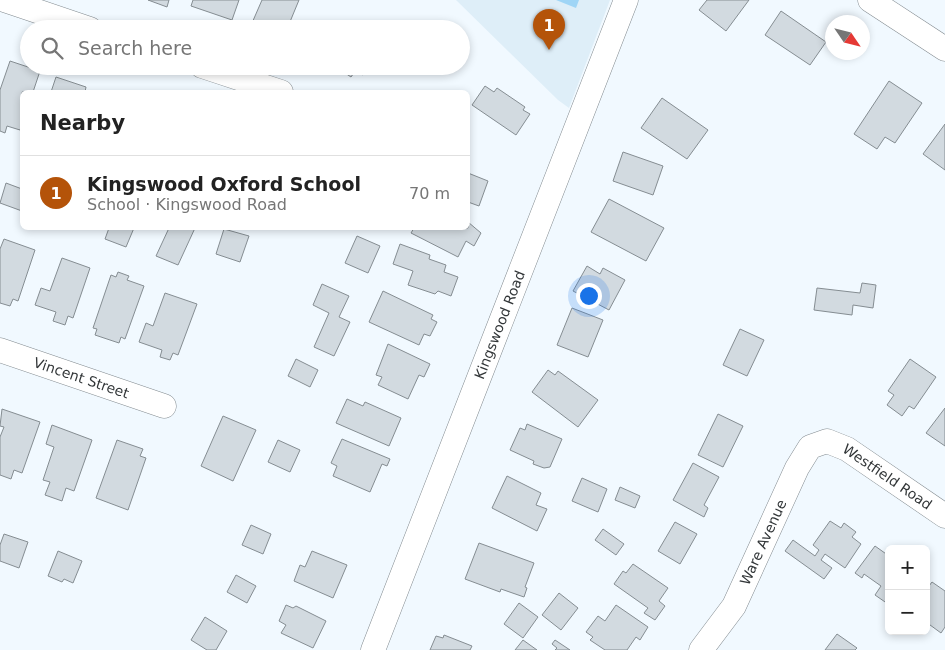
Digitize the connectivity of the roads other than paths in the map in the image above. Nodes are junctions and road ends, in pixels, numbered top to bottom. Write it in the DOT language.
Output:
graph roads {
  1 [pos="4,0"];
  2 [pos="626,0"];
  3 [pos="870,0"];
  4 [pos="63,20"];
  5 [pos="945,49"];
  6 [pos="229,75"];
  7 [pos="275,90"];
  8 [pos="0,350"];
  9 [pos="164,406"];
  10 [pos="827,441"];
  11 [pos="945,516"];
  12 [pos="373,650"];
  13 [pos="701,650"];
  1 -- 4 [label="street"];
  2 -- 12 [label="street, Kingswood Road"];
  3 -- 5 [label="street"];
  6 -- 7 [label="street"];
  8 -- 9 [label="street, Vincent Street"];
  10 -- 11 [label="street, Westfield Road"];
  10 -- 13 [label="street, Ware Avenue"];
}
